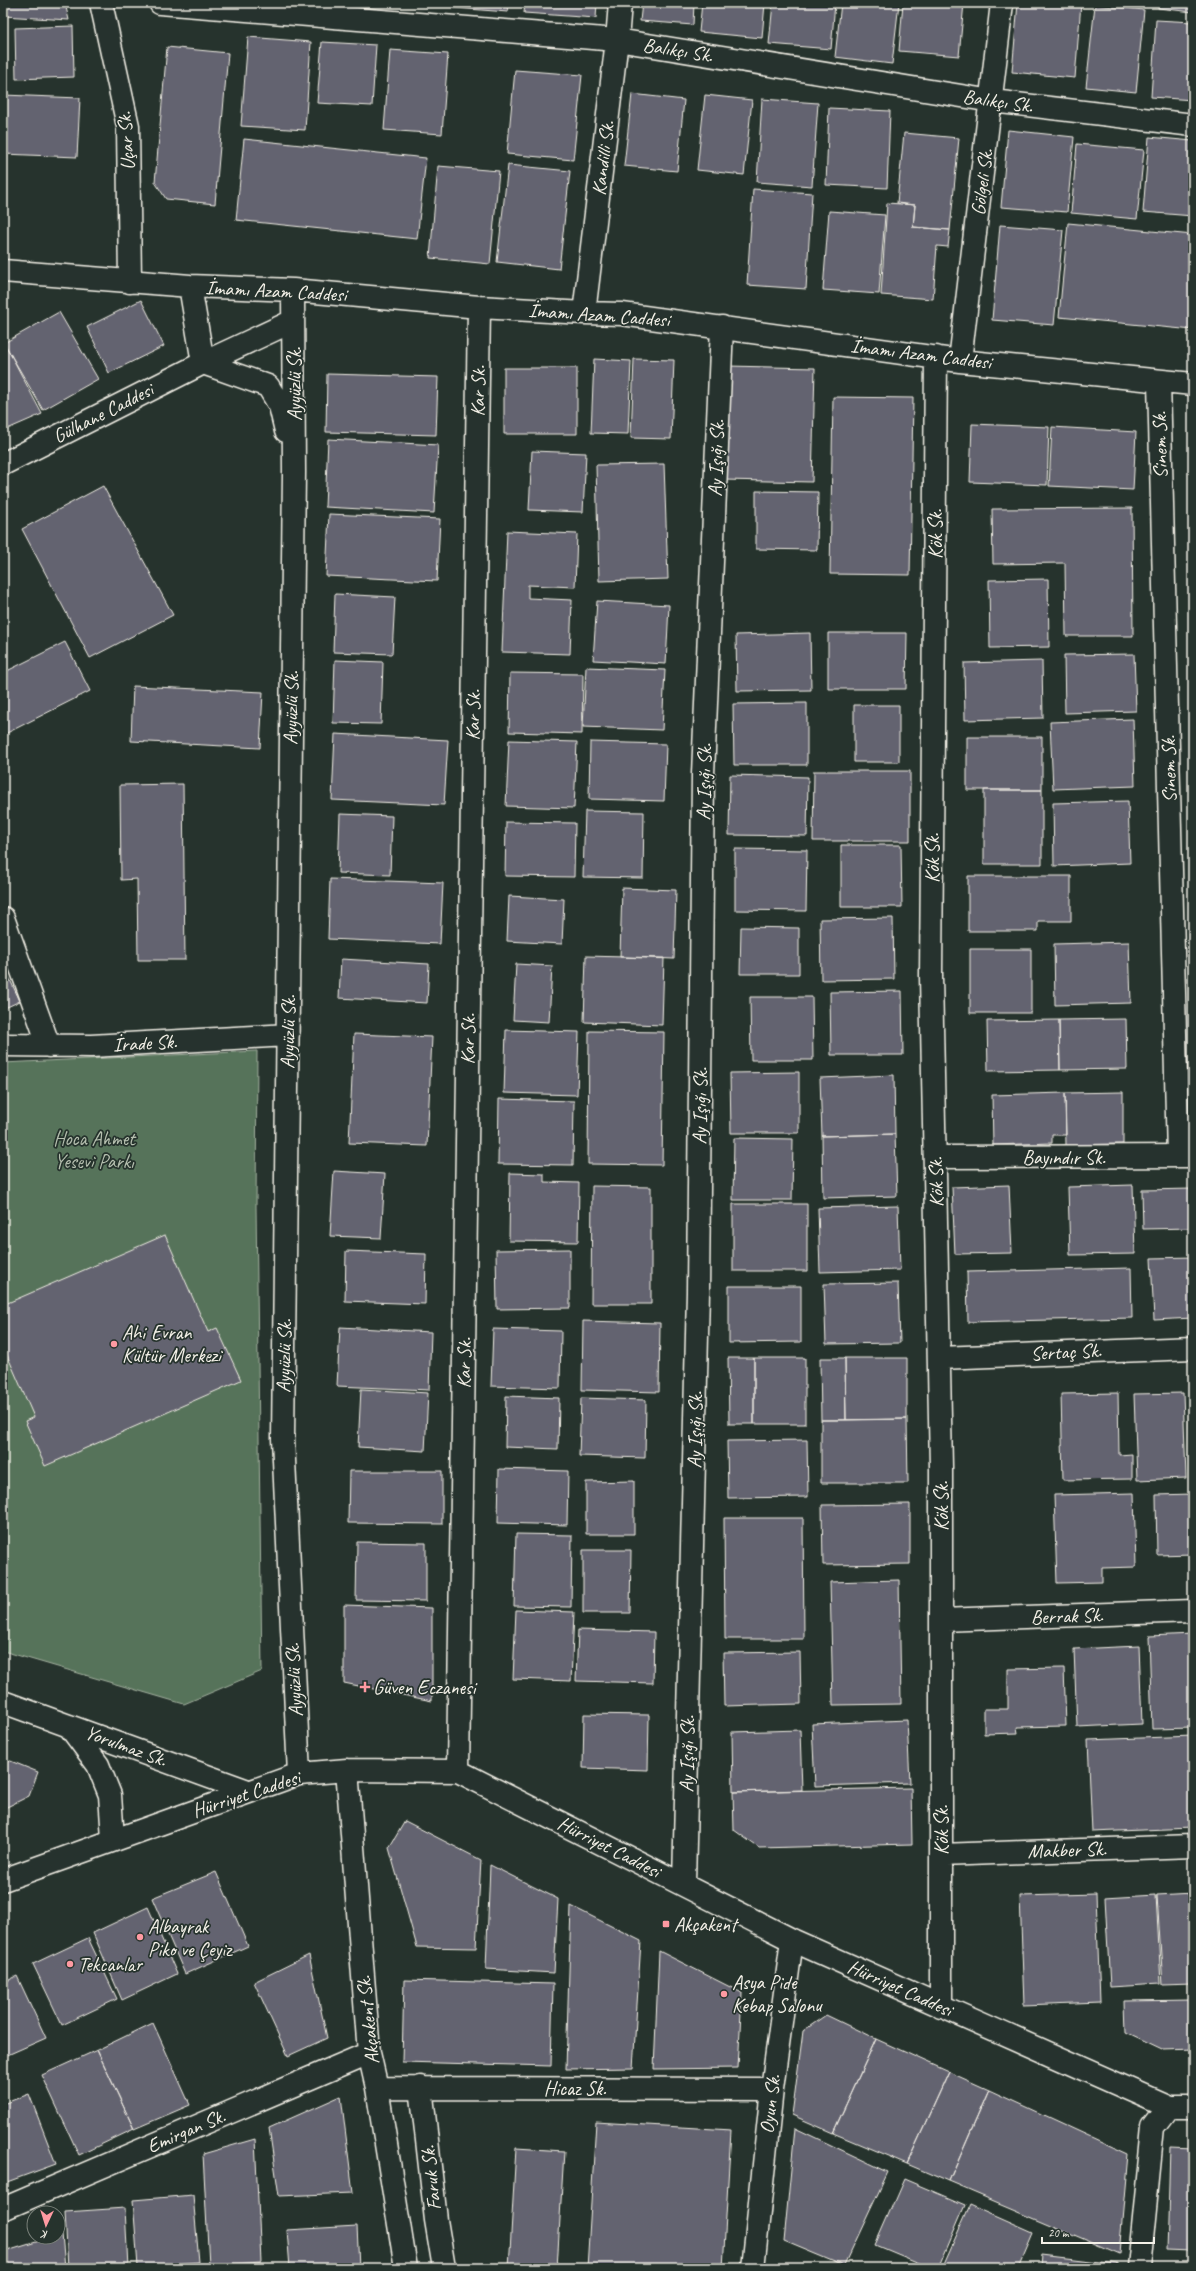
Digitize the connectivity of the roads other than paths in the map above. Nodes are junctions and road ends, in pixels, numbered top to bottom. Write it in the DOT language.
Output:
graph roads {
  1 [pos="101,3"];
  2 [pos="160,3"];
  3 [pos="620,3"];
  4 [pos="1002,3"];
  5 [pos="617,40"];
  6 [pos="992,101"];
  7 [pos="1193,125"];
  8 [pos="3,271"];
  9 [pos="130,282"];
  10 [pos="190,286"];
  11 [pos="293,290"];
  12 [pos="479,307"];
  13 [pos="584,313"];
  14 [pos="293,320"];
  15 [pos="722,327"];
  16 [pos="936,357"];
  17 [pos="960,361"];
  18 [pos="203,363"];
  19 [pos="1159,381"];
  20 [pos="1193,384"];
  21 [pos="3,464"];
  22 [pos="294,473"];
  23 [pos="3,918"];
  24 [pos="288,1035"];
  25 [pos="3,1045"];
  26 [pos="50,1046"];
  27 [pos="1186,1156"];
  28 [pos="935,1157"];
  29 [pos="1193,1348"];
  30 [pos="939,1358"];
  31 [pos="1193,1611"];
  32 [pos="941,1620"];
  33 [pos="3,1702"];
  34 [pos="69,1726"];
  35 [pos="347,1770"];
  36 [pos="458,1771"];
  37 [pos="298,1774"];
  38 [pos="248,1791"];
  39 [pos="113,1840"];
  40 [pos="1193,1846"];
  41 [pos="941,1855"];
  42 [pos="3,1880"];
  43 [pos="684,1884"];
  44 [pos="792,1940"];
  45 [pos="941,2006"];
  46 [pos="369,2053"];
  47 [pos="378,2088"];
  48 [pos="421,2088"];
  49 [pos="772,2089"];
  50 [pos="1169,2107"];
  51 [pos="1193,2107"];
  52 [pos="3,2210"];
  53 [pos="758,2266"];
  54 [pos="406,2268"];
  55 [pos="444,2268"];
  56 [pos="1139,2268"];
  1 -- 9 [label="street, Uçar Sk."];
  2 -- 5 [label="street, Balıkçı Sk."];
  3 -- 5 [label="street, Kandilli Sk."];
  4 -- 6 [label="street, Gölgeli Sk."];
  5 -- 6 [label="street, Balıkçı Sk."];
  5 -- 13 [label="street, Kandilli Sk."];
  6 -- 7 [label="street, Balıkçı Sk."];
  6 -- 17 [label="street, Gölgeli Sk."];
  8 -- 9 [label="street, İmamı Azam Caddesi"];
  9 -- 10 [label="street, İmamı Azam Caddesi"];
  10 -- 11 [label="street, İmamı Azam Caddesi"];
  10 -- 18 [label="street"];
  11 -- 12 [label="street, İmamı Azam Caddesi"];
  11 -- 14 [label="street, Ayyüzlü Sk."];
  12 -- 13 [label="street, İmamı Azam Caddesi"];
  12 -- 36 [label="street, Kar Sk."];
  13 -- 15 [label="street, İmamı Azam Caddesi"];
  14 -- 18 [label="street, Gülhane Caddesi"];
  14 -- 22 [label="street, Ayyüzlü Sk."];
  15 -- 16 [label="street, İmamı Azam Caddesi"];
  15 -- 43 [label="street, Ay Işığı Sk."];
  16 -- 17 [label="street, İmamı Azam Caddesi"];
  16 -- 28 [label="street, Kök Sk."];
  17 -- 19 [label="street, İmamı Azam Caddesi"];
  18 -- 21 [label="street, Gülhane Caddesi"];
  18 -- 22 [label="street"];
  19 -- 20 [label="street, İmamı Azam Caddesi"];
  19 -- 27 [label="street, Sinem Sk."];
  22 -- 24 [label="street, Ayyüzlü Sk."];
  23 -- 26 [label="street"];
  24 -- 26 [label="street, İrade Sk."];
  24 -- 37 [label="street, Ayyüzlü Sk."];
  25 -- 26 [label="street, İrade Sk."];
  27 -- 28 [label="street, Bayındır Sk."];
  28 -- 30 [label="street, Kök Sk."];
  29 -- 30 [label="street, Sertaç Sk."];
  30 -- 32 [label="street, Kök Sk."];
  31 -- 32 [label="street, Berrak Sk."];
  32 -- 41 [label="street, Kök Sk."];
  33 -- 34 [label="street, Yorulmaz Sk."];
  34 -- 38 [label="street, Yorulmaz Sk."];
  34 -- 39 [label="street"];
  35 -- 36 [label="street, Hürriyet Caddesi"];
  35 -- 37 [label="street, Hürriyet Caddesi"];
  35 -- 46 [label="street, Akçakent Sk."];
  36 -- 43 [label="street, Hürriyet Caddesi"];
  37 -- 38 [label="street, Hürriyet Caddesi"];
  38 -- 39 [label="street, Hürriyet Caddesi"];
  39 -- 42 [label="street, Hürriyet Caddesi"];
  40 -- 41 [label="street, Makber Sk."];
  41 -- 45 [label="street, Kök Sk."];
  43 -- 44 [label="street, Hürriyet Caddesi"];
  44 -- 45 [label="street, Hürriyet Caddesi"];
  44 -- 49 [label="street, Oyun Sk."];
  45 -- 50 [label="street, Hürriyet Caddesi"];
  46 -- 47 [label="street, Akçakent Sk."];
  46 -- 52 [label="street, Emirgan Sk."];
  47 -- 48 [label="street, Hicaz Sk."];
  47 -- 54 [label="street, Akçakent Sk."];
  48 -- 49 [label="street, Hicaz Sk."];
  48 -- 55 [label="street, Faruk Sk."];
  49 -- 53 [label="street, Oyun Sk."];
  50 -- 51 [label="street, Hürriyet Caddesi"];
  50 -- 56 [label="street"];
}
